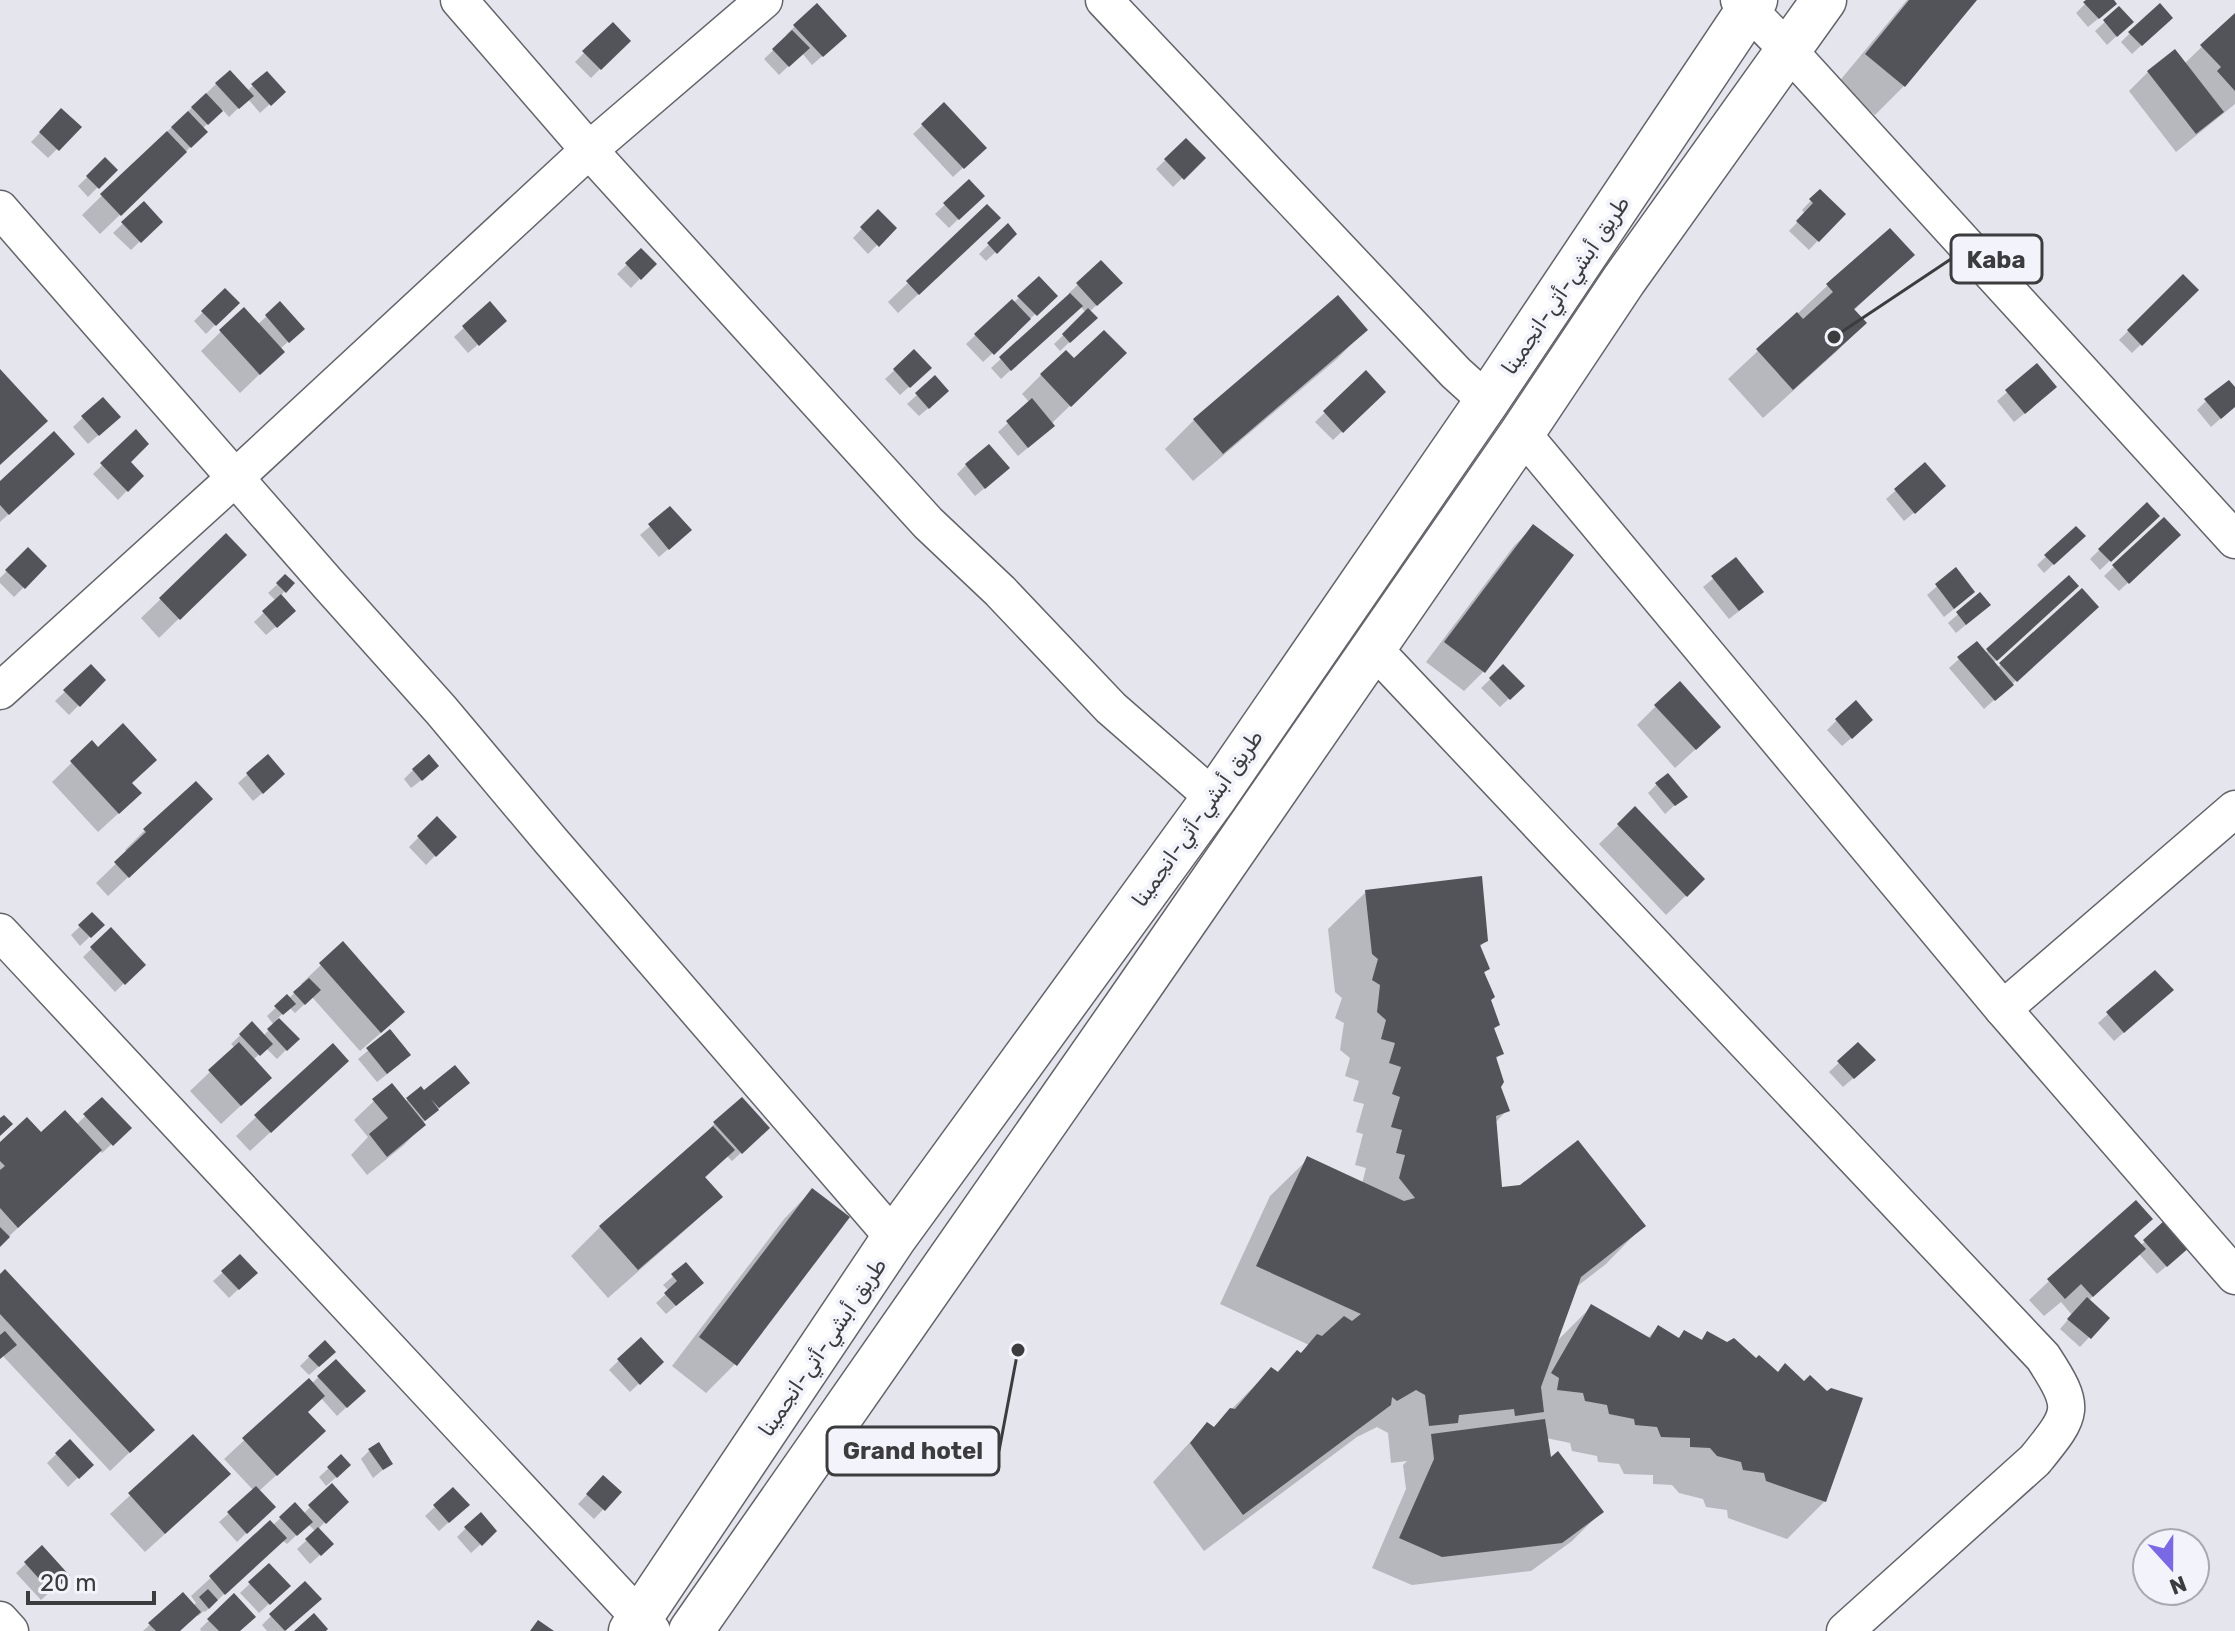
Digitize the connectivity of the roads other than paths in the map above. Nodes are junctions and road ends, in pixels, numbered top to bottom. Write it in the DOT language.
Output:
graph roads {
  1 [pos="459,0"];
  2 [pos="764,0"];
  3 [pos="1104,0"];
  4 [pos="1824,0"];
  5 [pos="1747,3"];
  6 [pos="1788,50"];
  7 [pos="589,150"];
  8 [pos="0,209"];
  9 [pos="1487,401"];
  10 [pos="1522,433"];
  11 [pos="236,477"];
  12 [pos="2235,540"];
  13 [pos="1373,648"];
  14 [pos="0,691"];
  15 [pos="1214,798"];
  16 [pos="2235,809"];
  17 [pos="0,932"];
  18 [pos="2003,1009"];
  19 [pos="894,1238"];
  20 [pos="2235,1276"];
  21 [pos="0,1620"];
  22 [pos="641,1627"];
  23 [pos="10,1631"];
  24 [pos="691,1631"];
  25 [pos="1845,1631"];
  1 -- 7 [label="street"];
  2 -- 7 [label="street"];
  3 -- 9 [label="street"];
  4 -- 6 [label="highway"];
  5 -- 6 [label="street"];
  5 -- 9 [label="highway, طريق أبشي-أتي-انجمينا"];
  6 -- 10 [label="highway"];
  6 -- 12 [label="street"];
  7 -- 11 [label="street"];
  7 -- 15 [label="street"];
  8 -- 11 [label="street"];
  9 -- 15 [label="highway, طريق أبشي-أتي-انجمينا"];
  10 -- 13 [label="highway"];
  10 -- 18 [label="street"];
  11 -- 14 [label="street"];
  11 -- 19 [label="street"];
  13 -- 24 [label="highway"];
  13 -- 25 [label="street"];
  15 -- 19 [label="highway, طريق أبشي-أتي-انجمينا"];
  16 -- 18 [label="street"];
  17 -- 22 [label="street"];
  18 -- 20 [label="street"];
  19 -- 22 [label="highway, طريق أبشي-أتي-انجمينا"];
  21 -- 23 [label="street"];
}
